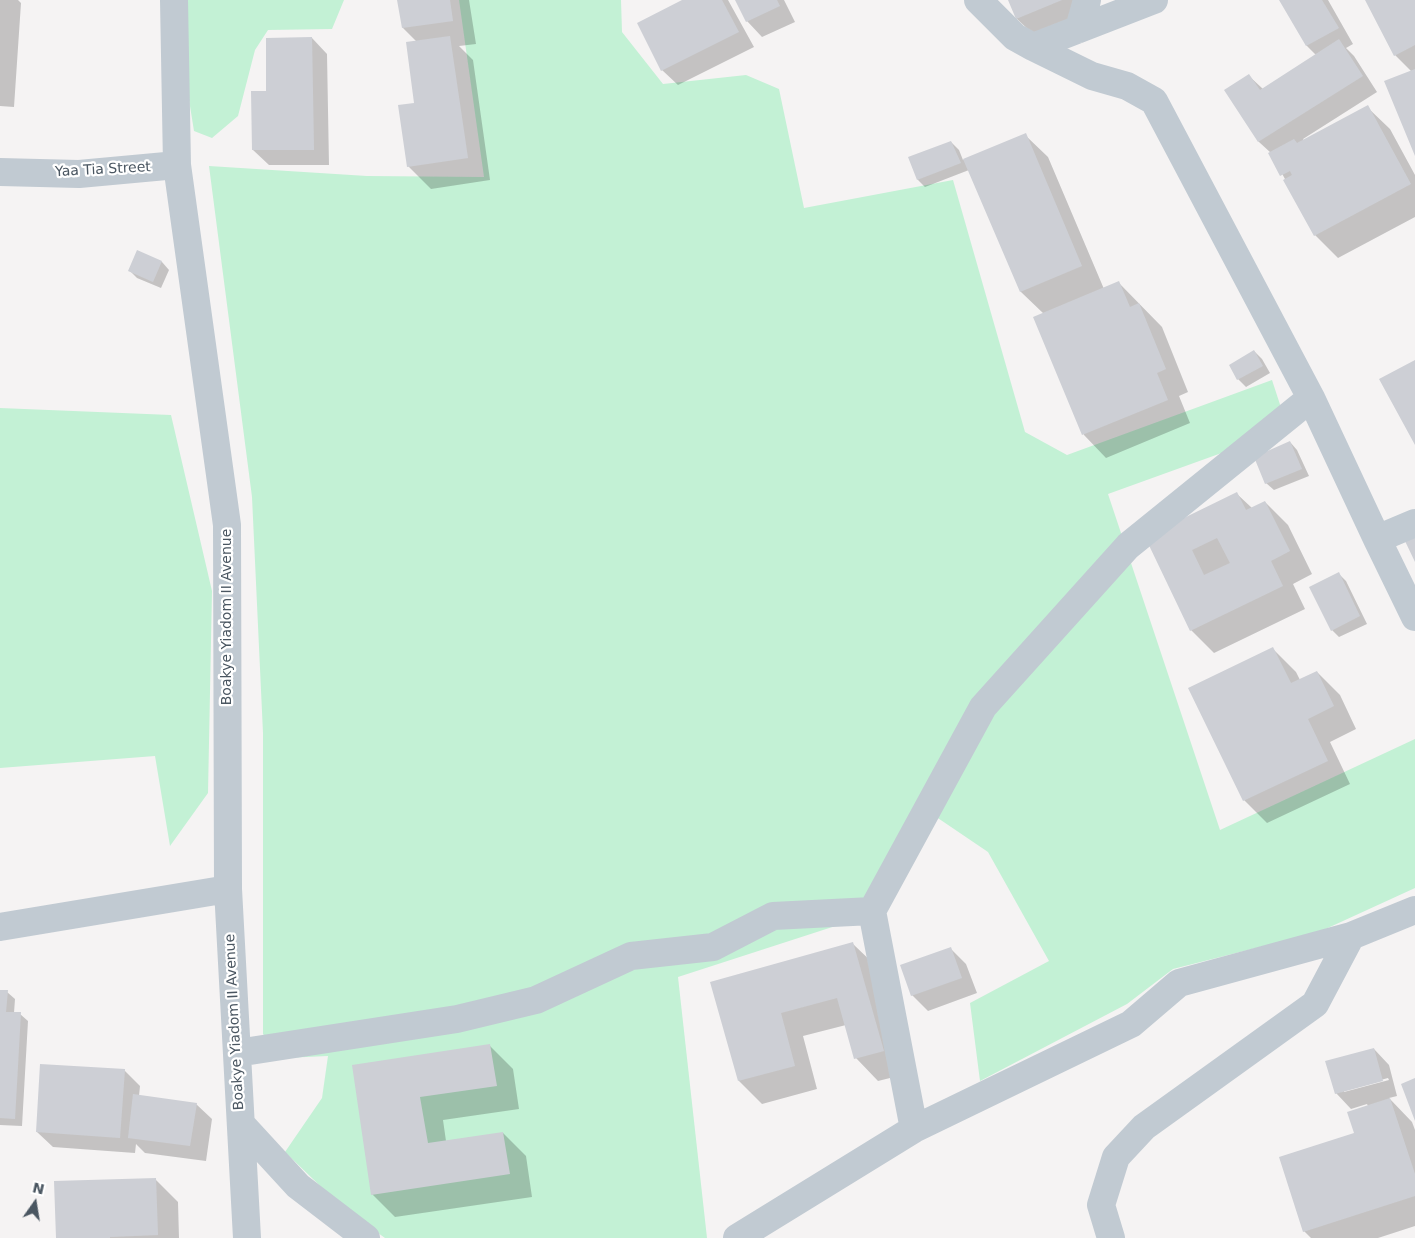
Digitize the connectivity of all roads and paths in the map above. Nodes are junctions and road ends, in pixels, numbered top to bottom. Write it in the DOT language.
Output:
graph roads {
  1 [pos="174,0"];
  2 [pos="978,0"];
  3 [pos="1087,0"];
  4 [pos="1154,0"];
  5 [pos="1079,29"];
  6 [pos="1033,47"];
  7 [pos="177,165"];
  8 [pos="0,172"];
  9 [pos="1311,398"];
  10 [pos="1415,523"];
  11 [pos="1377,539"];
  12 [pos="1415,617"];
  13 [pos="228,889"];
  14 [pos="1415,910"];
  15 [pos="872,911"];
  16 [pos="0,927"];
  17 [pos="1351,936"];
  18 [pos="237,1052"];
  19 [pos="241,1124"];
  20 [pos="914,1128"];
  21 [pos="247,1238"];
  22 [pos="366,1238"];
  23 [pos="737,1238"];
  24 [pos="1111,1238"];
  1 -- 7 [label="street, Boakye Yiadom II Avenue"];
  2 -- 6 [label="street"];
  3 -- 5 [label="street"];
  4 -- 5 [label="street"];
  5 -- 6 [label="street"];
  6 -- 9 [label="street"];
  7 -- 8 [label="street, Yaa Tia Street"];
  7 -- 13 [label="street, Boakye Yiadom II Avenue"];
  9 -- 11 [label="street"];
  9 -- 15 [label="street"];
  10 -- 11 [label="street"];
  11 -- 12 [label="street"];
  13 -- 16 [label="street"];
  13 -- 18 [label="street, Boakye Yiadom II Avenue"];
  14 -- 17 [label="street"];
  15 -- 18 [label="street"];
  15 -- 20 [label="street"];
  17 -- 20 [label="street"];
  17 -- 24 [label="street"];
  18 -- 19 [label="street, Boakye Yiadom II Avenue"];
  19 -- 21 [label="street, Boakye Yiadom II Avenue"];
  19 -- 22 [label="street"];
  20 -- 23 [label="street"];
}
